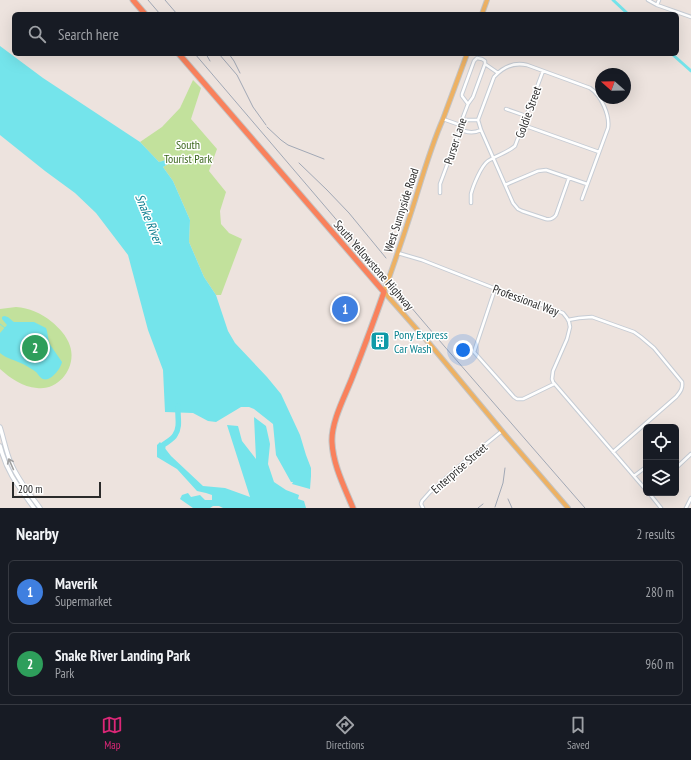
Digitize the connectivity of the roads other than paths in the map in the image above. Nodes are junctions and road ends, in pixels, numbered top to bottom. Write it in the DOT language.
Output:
graph roads {
  1 [pos="133,0"];
  2 [pos="487,0"];
  3 [pos="648,0"];
  4 [pos="659,0"];
  5 [pos="657,5"];
  6 [pos="143,12"];
  7 [pos="483,12"];
  8 [pos="677,12"];
  9 [pos="679,13"];
  10 [pos="691,17"];
  11 [pos="181,56"];
  12 [pos="466,56"];
  13 [pos="485,64"];
  14 [pos="543,71"];
  15 [pos="498,73"];
  16 [pos="468,104"];
  17 [pos="506,109"];
  18 [pos="526,116"];
  19 [pos="443,119"];
  20 [pos="478,120"];
  21 [pos="460,125"];
  22 [pos="523,125"];
  23 [pos="460,130"];
  24 [pos="481,130"];
  25 [pos="599,152"];
  26 [pos="494,158"];
  27 [pos="569,178"];
  28 [pos="587,184"];
  29 [pos="505,185"];
  30 [pos="440,193"];
  31 [pos="582,199"];
  32 [pos="471,203"];
  33 [pos="398,253"];
  34 [pos="495,289"];
  35 [pos="384,292"];
  36 [pos="568,320"];
  37 [pos="554,384"];
  38 [pos="0,427"];
  39 [pos="502,431"];
  40 [pos="0,446"];
  41 [pos="613,452"];
  42 [pos="691,454"];
  43 [pos="679,465"];
  44 [pos="643,468"];
  45 [pos="634,476"];
  46 [pos="643,486"];
  47 [pos="652,496"];
  48 [pos="691,498"];
  49 [pos="34,508"];
  50 [pos="40,508"];
  51 [pos="353,508"];
  52 [pos="423,508"];
  53 [pos="568,508"];
  54 [pos="662,508"];
  55 [pos="686,508"];
  1 -- 6 [label="highway"];
  2 -- 7 [label="main road"];
  3 -- 5 [label="street"];
  4 -- 5 [label="street"];
  5 -- 8 [label="street"];
  9 -- 10 [label="street"];
  11 -- 35 [label="highway, South Yellowstone Highway"];
  12 -- 19 [label="main road, West Sunnyside Road"];
  13 -- 15 [label="street"];
  13 -- 16 [label="street"];
  13 -- 16 [label="street, Purser Lane"];
  14 -- 15 [label="street"];
  14 -- 18 [label="street, Goldie Street"];
  14 -- 25 [label="street"];
  15 -- 20 [label="street"];
  16 -- 21 [label="street, Purser Lane"];
  17 -- 18 [label="street"];
  18 -- 22 [label="street, Goldie Street"];
  19 -- 21 [label="street"];
  19 -- 33 [label="main road, West Sunnyside Road"];
  20 -- 21 [label="street"];
  20 -- 24 [label="street"];
  21 -- 23 [label="street, Purser Lane"];
  22 -- 25 [label="street"];
  22 -- 26 [label="street, Goldie Street"];
  23 -- 24 [label="street"];
  23 -- 30 [label="street, Purser Lane"];
  24 -- 26 [label="street"];
  25 -- 28 [label="street"];
  26 -- 29 [label="street"];
  26 -- 32 [label="street, Goldie Street"];
  27 -- 28 [label="street"];
  27 -- 29 [label="street"];
  27 -- 29 [label="street"];
  28 -- 31 [label="street"];
  33 -- 34 [label="street, Professional Way"];
  33 -- 35 [label="main road, West Sunnyside Road"];
  34 -- 36 [label="street, Professional Way"];
  34 -- 37 [label="street"];
  35 -- 39 [label="main road, South Yellowstone Highway"];
  35 -- 51 [label="highway, West Sunnyside Road"];
  36 -- 37 [label="street, Professional Way"];
  36 -- 41 [label="street"];
  37 -- 41 [label="street"];
  50 -- 38 [label="street, one-way"];
  39 -- 52 [label="street, Enterprise Street"];
  39 -- 53 [label="main road, South Yellowstone Highway"];
  40 -- 49 [label="street"];
  41 -- 45 [label="street"];
  42 -- 43 [label="street"];
  44 -- 45 [label="street"];
  45 -- 46 [label="street"];
  47 -- 54 [label="street"];
  48 -- 55 [label="street"];
}
